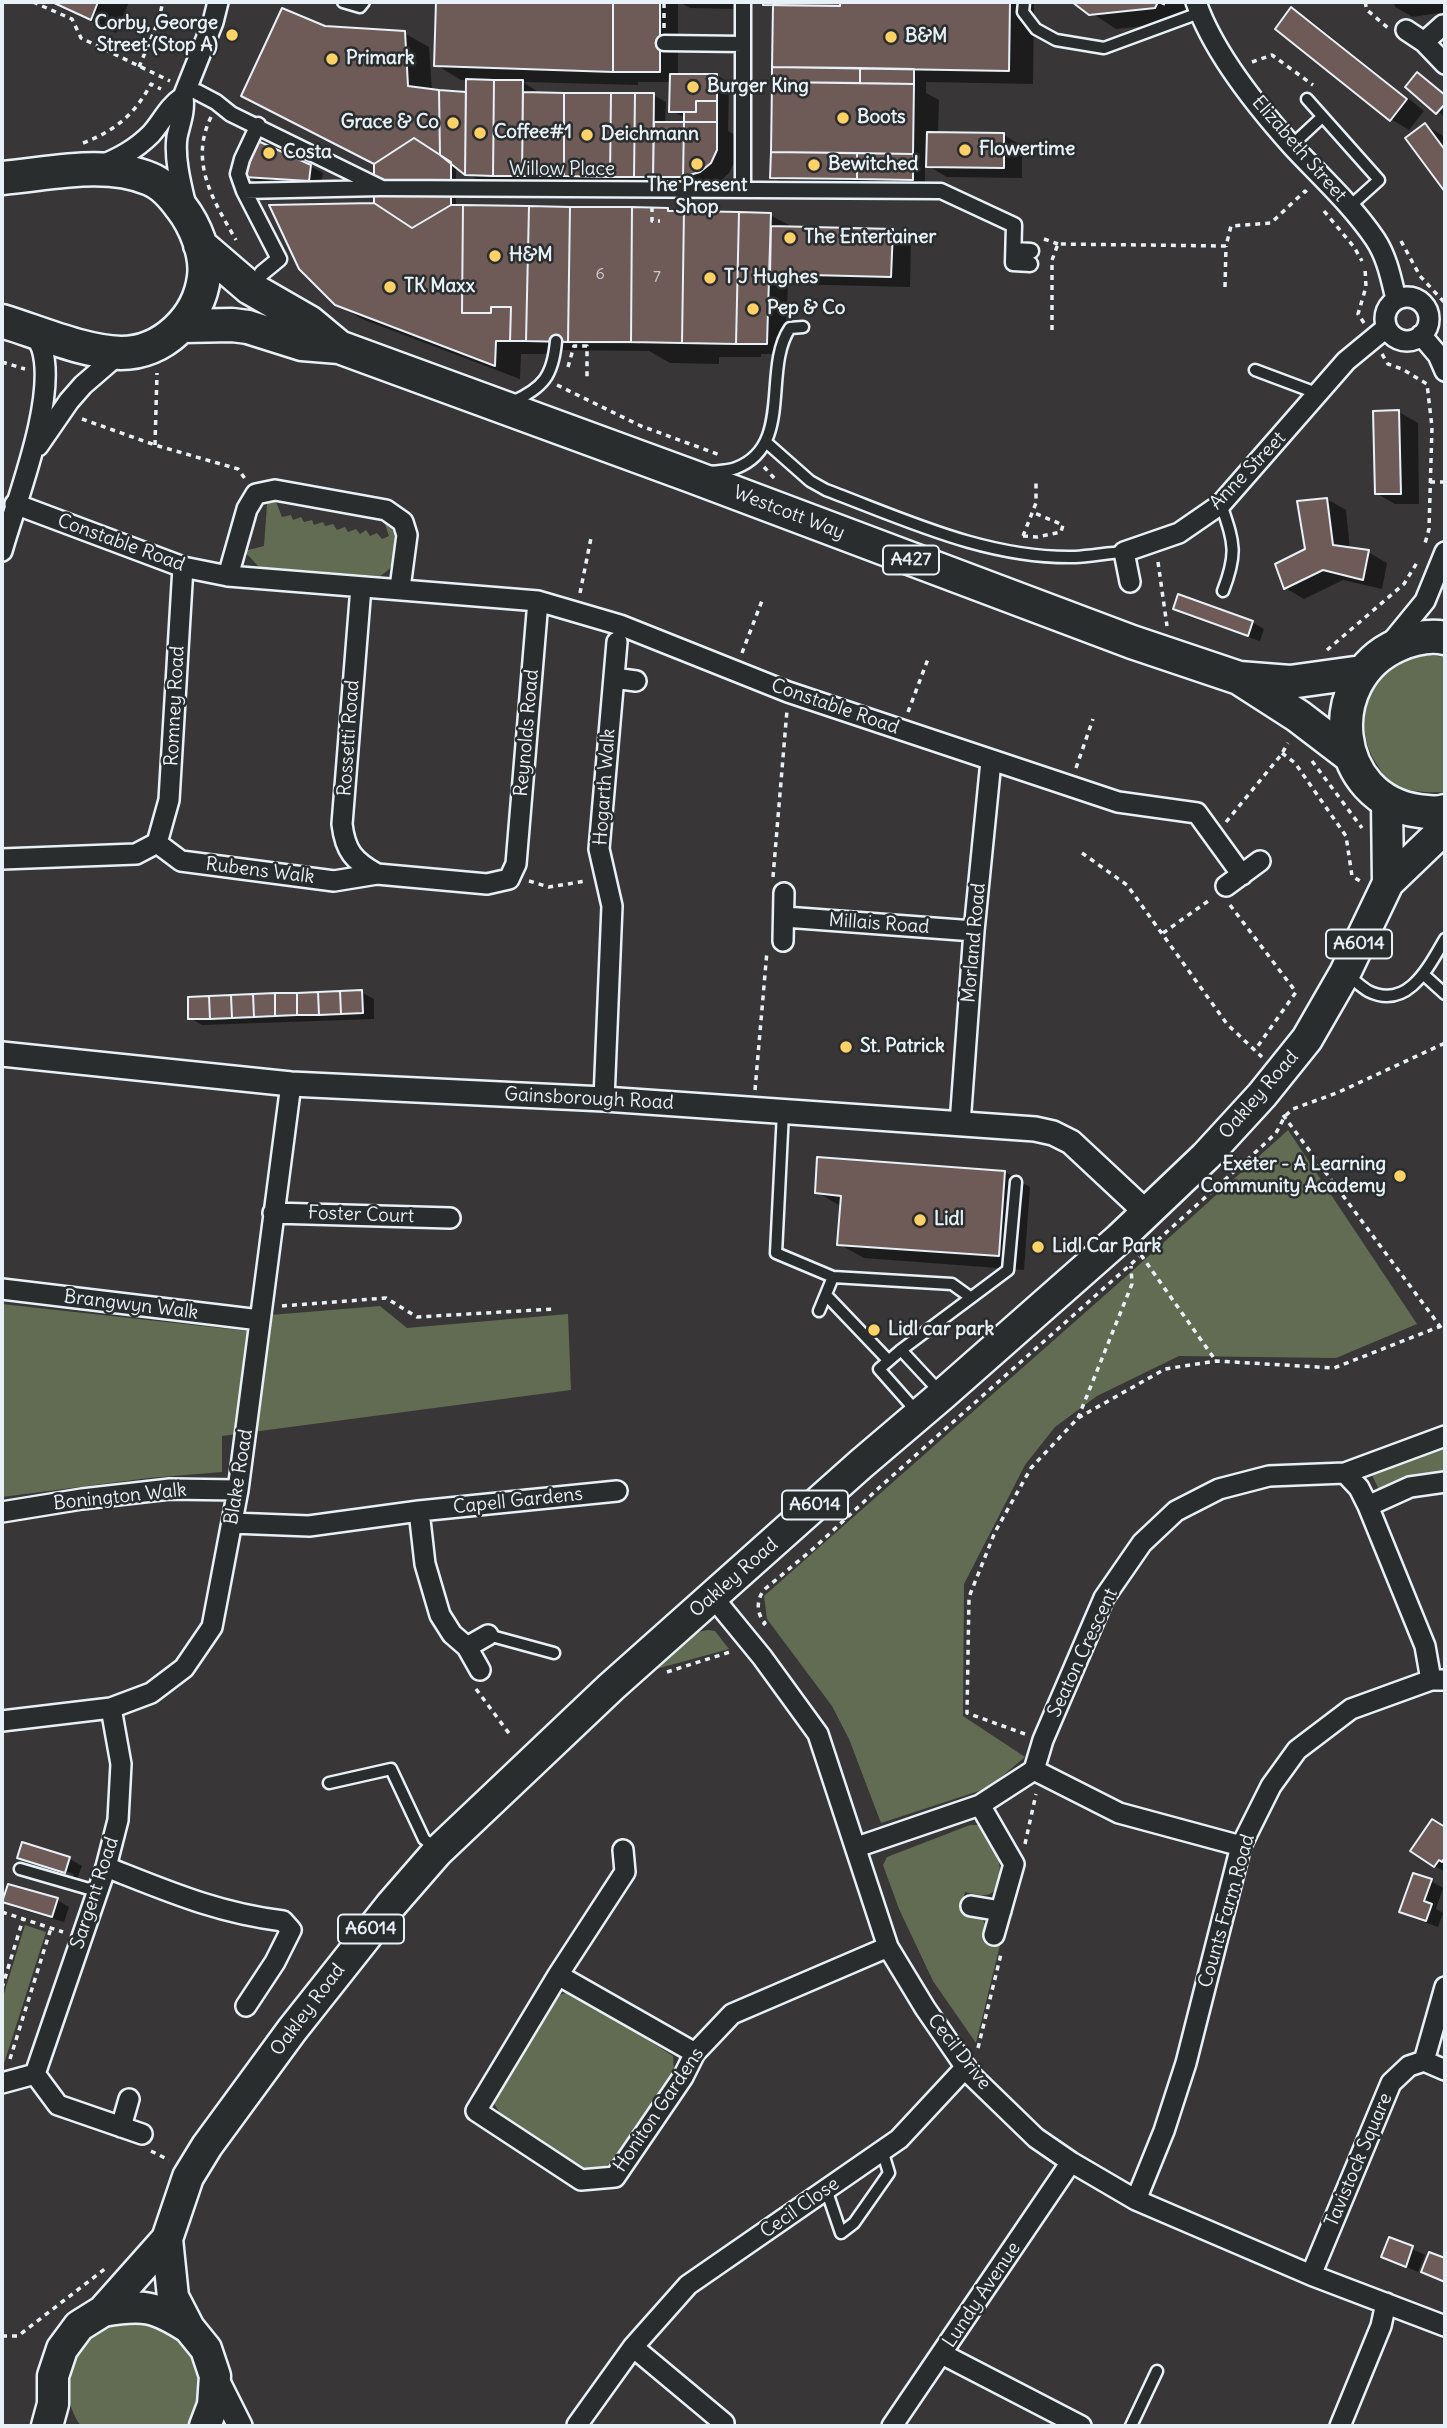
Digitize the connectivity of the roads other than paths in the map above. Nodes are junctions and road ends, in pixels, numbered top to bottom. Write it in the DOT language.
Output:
graph roads {
  1 [pos="218,2"];
  2 [pos="343,2"];
  3 [pos="364,2"];
  4 [pos="743,2"];
  5 [pos="1024,2"];
  6 [pos="1198,7"];
  7 [pos="1443,25"];
  8 [pos="1406,30"];
  9 [pos="1424,42"];
  10 [pos="664,43"];
  11 [pos="743,44"];
  12 [pos="1445,64"];
  13 [pos="181,91"];
  14 [pos="1307,99"];
  15 [pos="1321,118"];
  16 [pos="258,125"];
  17 [pos="1292,145"];
  18 [pos="86,157"];
  19 [pos="2,178"];
  20 [pos="382,188"];
  21 [pos="743,190"];
  22 [pos="244,191"];
  23 [pos="1349,207"];
  24 [pos="194,231"];
  25 [pos="1030,257"];
  26 [pos="262,273"];
  27 [pos="1396,299"];
  28 [pos="2,321"];
  29 [pos="183,326"];
  30 [pos="803,327"];
  31 [pos="1386,328"];
  32 [pos="32,330"];
  33 [pos="1421,335"];
  34 [pos="556,341"];
  35 [pos="339,347"];
  36 [pos="120,353"];
  37 [pos="1255,370"];
  38 [pos="1445,371"];
  39 [pos="1319,394"];
  40 [pos="502,407"];
  41 [pos="767,443"];
  42 [pos="33,454"];
  43 [pos="691,475"];
  44 [pos="15,503"];
  45 [pos="1221,504"];
  46 [pos="2,551"];
  47 [pos="1124,552"];
  48 [pos="1445,552"];
  49 [pos="183,567"];
  50 [pos="228,576"];
  51 [pos="1130,582"];
  52 [pos="361,587"];
  53 [pos="400,588"];
  54 [pos="1223,592"];
  55 [pos="538,601"];
  56 [pos="1445,638"];
  57 [pos="617,642"];
  58 [pos="1373,662"];
  59 [pos="614,678"];
  60 [pos="1239,678"];
  61 [pos="636,681"];
  62 [pos="1349,755"];
  63 [pos="991,761"];
  64 [pos="1387,802"];
  65 [pos="1445,811"];
  66 [pos="1445,828"];
  67 [pos="157,843"];
  68 [pos="2,859"];
  69 [pos="1260,861"];
  70 [pos="513,870"];
  71 [pos="377,874"];
  72 [pos="1377,883"];
  73 [pos="784,893"];
  74 [pos="785,917"];
  75 [pos="974,931"];
  76 [pos="1445,939"];
  77 [pos="783,941"];
  78 [pos="1345,973"];
  79 [pos="1423,974"];
  80 [pos="1445,994"];
  81 [pos="2,1054"];
  82 [pos="291,1084"];
  83 [pos="604,1099"];
  84 [pos="783,1112"];
  85 [pos="960,1124"];
  86 [pos="1016,1182"];
  87 [pos="273,1213"];
  88 [pos="1147,1213"];
  89 [pos="450,1218"];
  90 [pos="833,1277"];
  91 [pos="2,1289"];
  92 [pos="826,1295"];
  93 [pos="970,1297"];
  94 [pos="819,1311"];
  95 [pos="261,1314"];
  96 [pos="901,1350"];
  97 [pos="888,1360"];
  98 [pos="942,1395"];
  99 [pos="919,1415"];
  100 [pos="1445,1436"];
  101 [pos="1345,1473"];
  102 [pos="1445,1482"];
  103 [pos="239,1490"];
  104 [pos="617,1491"];
  105 [pos="1368,1506"];
  106 [pos="419,1511"];
  107 [pos="2,1512"];
  108 [pos="232,1523"];
  109 [pos="712,1596"];
  110 [pos="488,1635"];
  111 [pos="467,1647"];
  112 [pos="554,1653"];
  113 [pos="478,1679"];
  114 [pos="1438,1680"];
  115 [pos="111,1708"];
  116 [pos="2,1721"];
  117 [pos="1037,1772"];
  118 [pos="329,1783"];
  119 [pos="981,1805"];
  120 [pos="1241,1846"];
  121 [pos="857,1847"];
  122 [pos="624,1850"];
  123 [pos="438,1851"];
  124 [pos="106,1867"];
  125 [pos="20,1869"];
  126 [pos="96,1891"];
  127 [pos="971,1906"];
  128 [pos="1001,1911"];
  129 [pos="994,1936"];
  130 [pos="888,1947"];
  131 [pos="558,1975"];
  132 [pos="1445,1987"];
  133 [pos="246,2006"];
  134 [pos="695,2053"];
  135 [pos="1424,2061"];
  136 [pos="1445,2070"];
  137 [pos="969,2071"];
  138 [pos="35,2074"];
  139 [pos="4,2083"];
  140 [pos="129,2099"];
  141 [pos="121,2127"];
  142 [pos="142,2134"];
  143 [pos="883,2150"];
  144 [pos="1070,2162"];
  145 [pos="826,2189"];
  146 [pos="1136,2200"];
  147 [pos="167,2239"];
  148 [pos="1311,2275"];
  149 [pos="1386,2303"];
  150 [pos="103,2311"];
  151 [pos="1445,2326"];
  152 [pos="189,2328"];
  153 [pos="633,2347"];
  154 [pos="942,2354"];
  155 [pos="1157,2371"];
  156 [pos="215,2376"];
  157 [pos="54,2419"];
  158 [pos="724,2423"];
  159 [pos="578,2425"];
  160 [pos="205,2426"];
  161 [pos="240,2426"];
  162 [pos="892,2426"];
  163 [pos="1081,2426"];
  164 [pos="1131,2426"];
  165 [pos="1340,2426"];
  1 -- 13 [label="street"];
  2 -- 3 [label="lane"];
  4 -- 11 [label="street"];
  5 -- 6 [label="lane"];
  6 -- 17 [label="street, Elizabeth Street"];
  7 -- 9 [label="street"];
  8 -- 9 [label="street"];
  9 -- 12 [label="street"];
  10 -- 11 [label="street"];
  11 -- 21 [label="street"];
  13 -- 16 [label="street, Willow Place"];
  13 -- 18 [label="street"];
  13 -- 24 [label="street"];
  14 -- 15 [label="lane"];
  15 -- 17 [label="lane"];
  15 -- 23 [label="lane"];
  16 -- 20 [label="street, Willow Place"];
  16 -- 22 [label="street"];
  17 -- 23 [label="street, Elizabeth Street"];
  18 -- 19 [label="highway, Westcott Way"];
  18 -- 24 [label="highway, Westcott Way"];
  20 -- 21 [label="street, Willow Place"];
  20 -- 22 [label="street, Willow Place"];
  21 -- 25 [label="street, Willow Place"];
  22 -- 26 [label="street"];
  23 -- 27 [label="street, Elizabeth Street"];
  24 -- 29 [label="highway"];
  24 -- 35 [label="highway, Westcott Way / A427"];
  27 -- 31 [label="street"];
  27 -- 33 [label="street"];
  28 -- 32 [label="highway"];
  29 -- 35 [label="highway, Westcott Way / A427"];
  29 -- 36 [label="highway"];
  30 -- 41 [label="lane"];
  31 -- 33 [label="street"];
  31 -- 39 [label="street, Anne Street"];
  32 -- 36 [label="highway"];
  32 -- 42 [label="street"];
  33 -- 38 [label="street"];
  34 -- 40 [label="lane"];
  35 -- 40 [label="highway, Westcott Way / A427"];
  36 -- 42 [label="street"];
  37 -- 39 [label="lane"];
  39 -- 45 [label="street, Anne Street"];
  40 -- 43 [label="highway, Westcott Way / A427"];
  41 -- 43 [label="lane"];
  41 -- 47 [label="lane, Anne Street"];
  42 -- 44 [label="street"];
  43 -- 60 [label="highway, Westcott Way / A427"];
  44 -- 46 [label="street"];
  44 -- 49 [label="street, Constable Road"];
  45 -- 47 [label="street, Anne Street"];
  45 -- 54 [label="lane"];
  47 -- 51 [label="street"];
  48 -- 58 [label="street"];
  49 -- 50 [label="street, Constable Road"];
  49 -- 67 [label="street, Romney Road"];
  50 -- 52 [label="street, Constable Road"];
  50 -- 53 [label="street"];
  52 -- 53 [label="street, Constable Road"];
  52 -- 71 [label="street, Rossetti Road"];
  53 -- 55 [label="street, Constable Road"];
  55 -- 63 [label="street, Constable Road"];
  55 -- 70 [label="street, Reynolds Road"];
  56 -- 58 [label="highway, Westcott Way"];
  57 -- 59 [label="street, Hogarth Walk"];
  58 -- 60 [label="highway, Westcott Way / A427"];
  58 -- 62 [label="highway"];
  59 -- 61 [label="street"];
  59 -- 83 [label="street, Hogarth Walk"];
  60 -- 62 [label="highway, Westcott Way / A427"];
  62 -- 64 [label="highway"];
  63 -- 69 [label="street, Constable Road"];
  63 -- 75 [label="street, Morland Road"];
  64 -- 65 [label="highway"];
  64 -- 72 [label="main road, A6014"];
  66 -- 72 [label="main road, A6014"];
  67 -- 68 [label="street"];
  67 -- 71 [label="street, Rubens Walk"];
  70 -- 71 [label="street, Rubens Walk"];
  72 -- 78 [label="main road, Oakley Road / A6014"];
  73 -- 74 [label="street"];
  74 -- 75 [label="street, Millais Road"];
  74 -- 77 [label="street"];
  75 -- 85 [label="street, Morland Road"];
  76 -- 79 [label="lane"];
  78 -- 79 [label="lane"];
  78 -- 88 [label="main road, Oakley Road / A6014"];
  79 -- 80 [label="lane"];
  81 -- 82 [label="street, Gainsborough Road"];
  82 -- 83 [label="street, Gainsborough Road"];
  82 -- 87 [label="street, Blake Road"];
  83 -- 84 [label="street, Gainsborough Road"];
  84 -- 85 [label="street, Gainsborough Road"];
  84 -- 90 [label="lane"];
  85 -- 88 [label="street, Gainsborough Road"];
  86 -- 93 [label="lane"];
  87 -- 89 [label="street, Foster Court"];
  87 -- 95 [label="street, Blake Road"];
  88 -- 98 [label="main road, Oakley Road / A6014"];
  90 -- 92 [label="lane"];
  90 -- 93 [label="lane"];
  91 -- 95 [label="street, Brangwyn Walk"];
  92 -- 94 [label="lane"];
  92 -- 97 [label="lane"];
  93 -- 96 [label="lane"];
  95 -- 103 [label="street, Blake Road"];
  96 -- 97 [label="lane"];
  96 -- 98 [label="lane"];
  97 -- 99 [label="lane"];
  98 -- 99 [label="main road, Oakley Road / A6014"];
  99 -- 109 [label="main road, Oakley Road / A6014"];
  100 -- 101 [label="street, Seaton Crescent"];
  101 -- 105 [label="street"];
  101 -- 117 [label="street, Seaton Crescent"];
  102 -- 105 [label="street"];
  103 -- 107 [label="street, Bonington Walk"];
  103 -- 108 [label="street, Blake Road"];
  104 -- 106 [label="street, Capell Gardens"];
  105 -- 114 [label="street"];
  106 -- 108 [label="street, Capell Gardens"];
  106 -- 111 [label="street"];
  108 -- 115 [label="street, Blake Road"];
  109 -- 121 [label="street, Cecil Drive"];
  109 -- 123 [label="main road, Oakley Road / A6014"];
  110 -- 111 [label="street"];
  110 -- 112 [label="lane"];
  111 -- 113 [label="street"];
  114 -- 120 [label="street, Counts Farm Road"];
  115 -- 116 [label="street, Blake Road"];
  115 -- 124 [label="street, Sargent Road"];
  117 -- 119 [label="street"];
  117 -- 120 [label="street"];
  118 -- 123 [label="lane"];
  119 -- 121 [label="street"];
  119 -- 128 [label="street"];
  120 -- 146 [label="street, Counts Farm Road"];
  121 -- 130 [label="street, Cecil Drive"];
  122 -- 131 [label="street, Honiton Gardens"];
  123 -- 147 [label="main road, Oakley Road / A6014"];
  124 -- 126 [label="street, Sargent Road"];
  124 -- 133 [label="street"];
  125 -- 126 [label="lane"];
  126 -- 138 [label="street, Sargent Road"];
  127 -- 128 [label="street"];
  128 -- 129 [label="street"];
  130 -- 134 [label="street, Honiton Gardens"];
  130 -- 137 [label="street, Cecil Drive"];
  131 -- 134 [label="street"];
  131 -- 134 [label="street, Honiton Gardens"];
  132 -- 135 [label="street"];
  135 -- 136 [label="street"];
  135 -- 148 [label="street, Tavistock Square"];
  137 -- 143 [label="street, Cecil Close"];
  137 -- 144 [label="street, Cecil Drive"];
  138 -- 139 [label="street"];
  138 -- 141 [label="street"];
  140 -- 141 [label="street"];
  141 -- 142 [label="street"];
  143 -- 145 [label="street, Cecil Close"];
  143 -- 145 [label="lane"];
  144 -- 146 [label="street, Cecil Drive"];
  144 -- 154 [label="street, Lundy Avenue"];
  145 -- 153 [label="street, Cecil Close"];
  146 -- 148 [label="street, Cecil Drive"];
  147 -- 150 [label="main road, Oakley Road / A6014"];
  147 -- 152 [label="main road, Oakley Road / A6014"];
  148 -- 149 [label="street, Cecil Drive"];
  149 -- 151 [label="street, Cecil Drive"];
  149 -- 165 [label="street"];
  150 -- 152 [label="main road, Oakley Road / A6014"];
  150 -- 157 [label="main road, Oakley Road / A6014"];
  152 -- 156 [label="main road, Oakley Road / A6014"];
  153 -- 158 [label="street"];
  153 -- 159 [label="street, Cecil Close"];
  154 -- 162 [label="street, Lundy Avenue"];
  154 -- 163 [label="street"];
  155 -- 164 [label="lane"];
  156 -- 160 [label="main road, Oakley Road / A6014"];
  156 -- 161 [label="street"];
}
